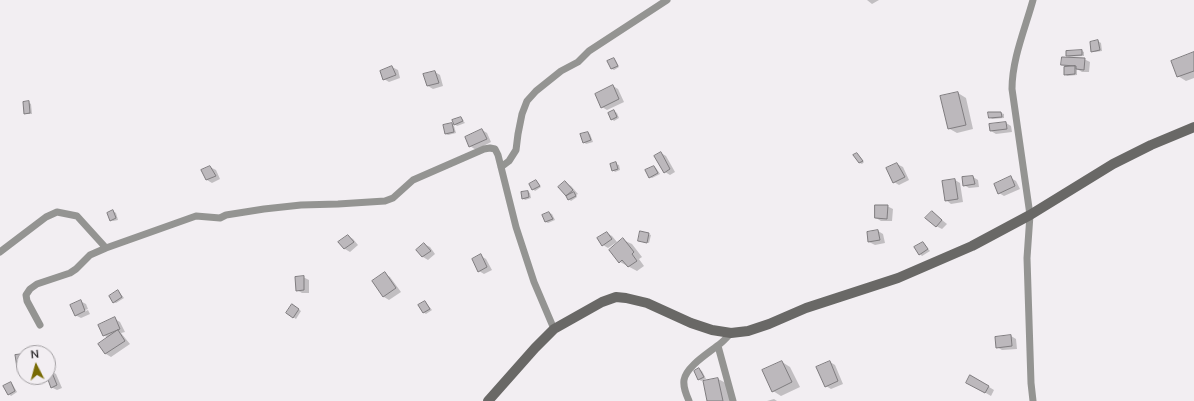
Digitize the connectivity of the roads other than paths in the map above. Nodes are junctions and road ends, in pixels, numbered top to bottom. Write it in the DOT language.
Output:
graph roads {
  1 [pos="667,0"];
  2 [pos="1033,0"];
  3 [pos="1194,127"];
  4 [pos="501,167"];
  5 [pos="1030,215"];
  6 [pos="106,248"];
  7 [pos="0,252"];
  8 [pos="40,325"];
  9 [pos="554,329"];
  10 [pos="730,333"];
  11 [pos="718,346"];
  12 [pos="488,401"];
  13 [pos="690,401"];
  14 [pos="733,401"];
  15 [pos="1034,401"];
  1 -- 4 [label="street"];
  2 -- 5 [label="street"];
  3 -- 5 [label="street"];
  4 -- 6 [label="street"];
  4 -- 9 [label="street"];
  5 -- 10 [label="street"];
  5 -- 15 [label="street"];
  6 -- 7 [label="street"];
  6 -- 8 [label="street"];
  9 -- 10 [label="street"];
  9 -- 12 [label="street"];
  10 -- 11 [label="street"];
  11 -- 13 [label="street"];
  11 -- 14 [label="street"];
}
